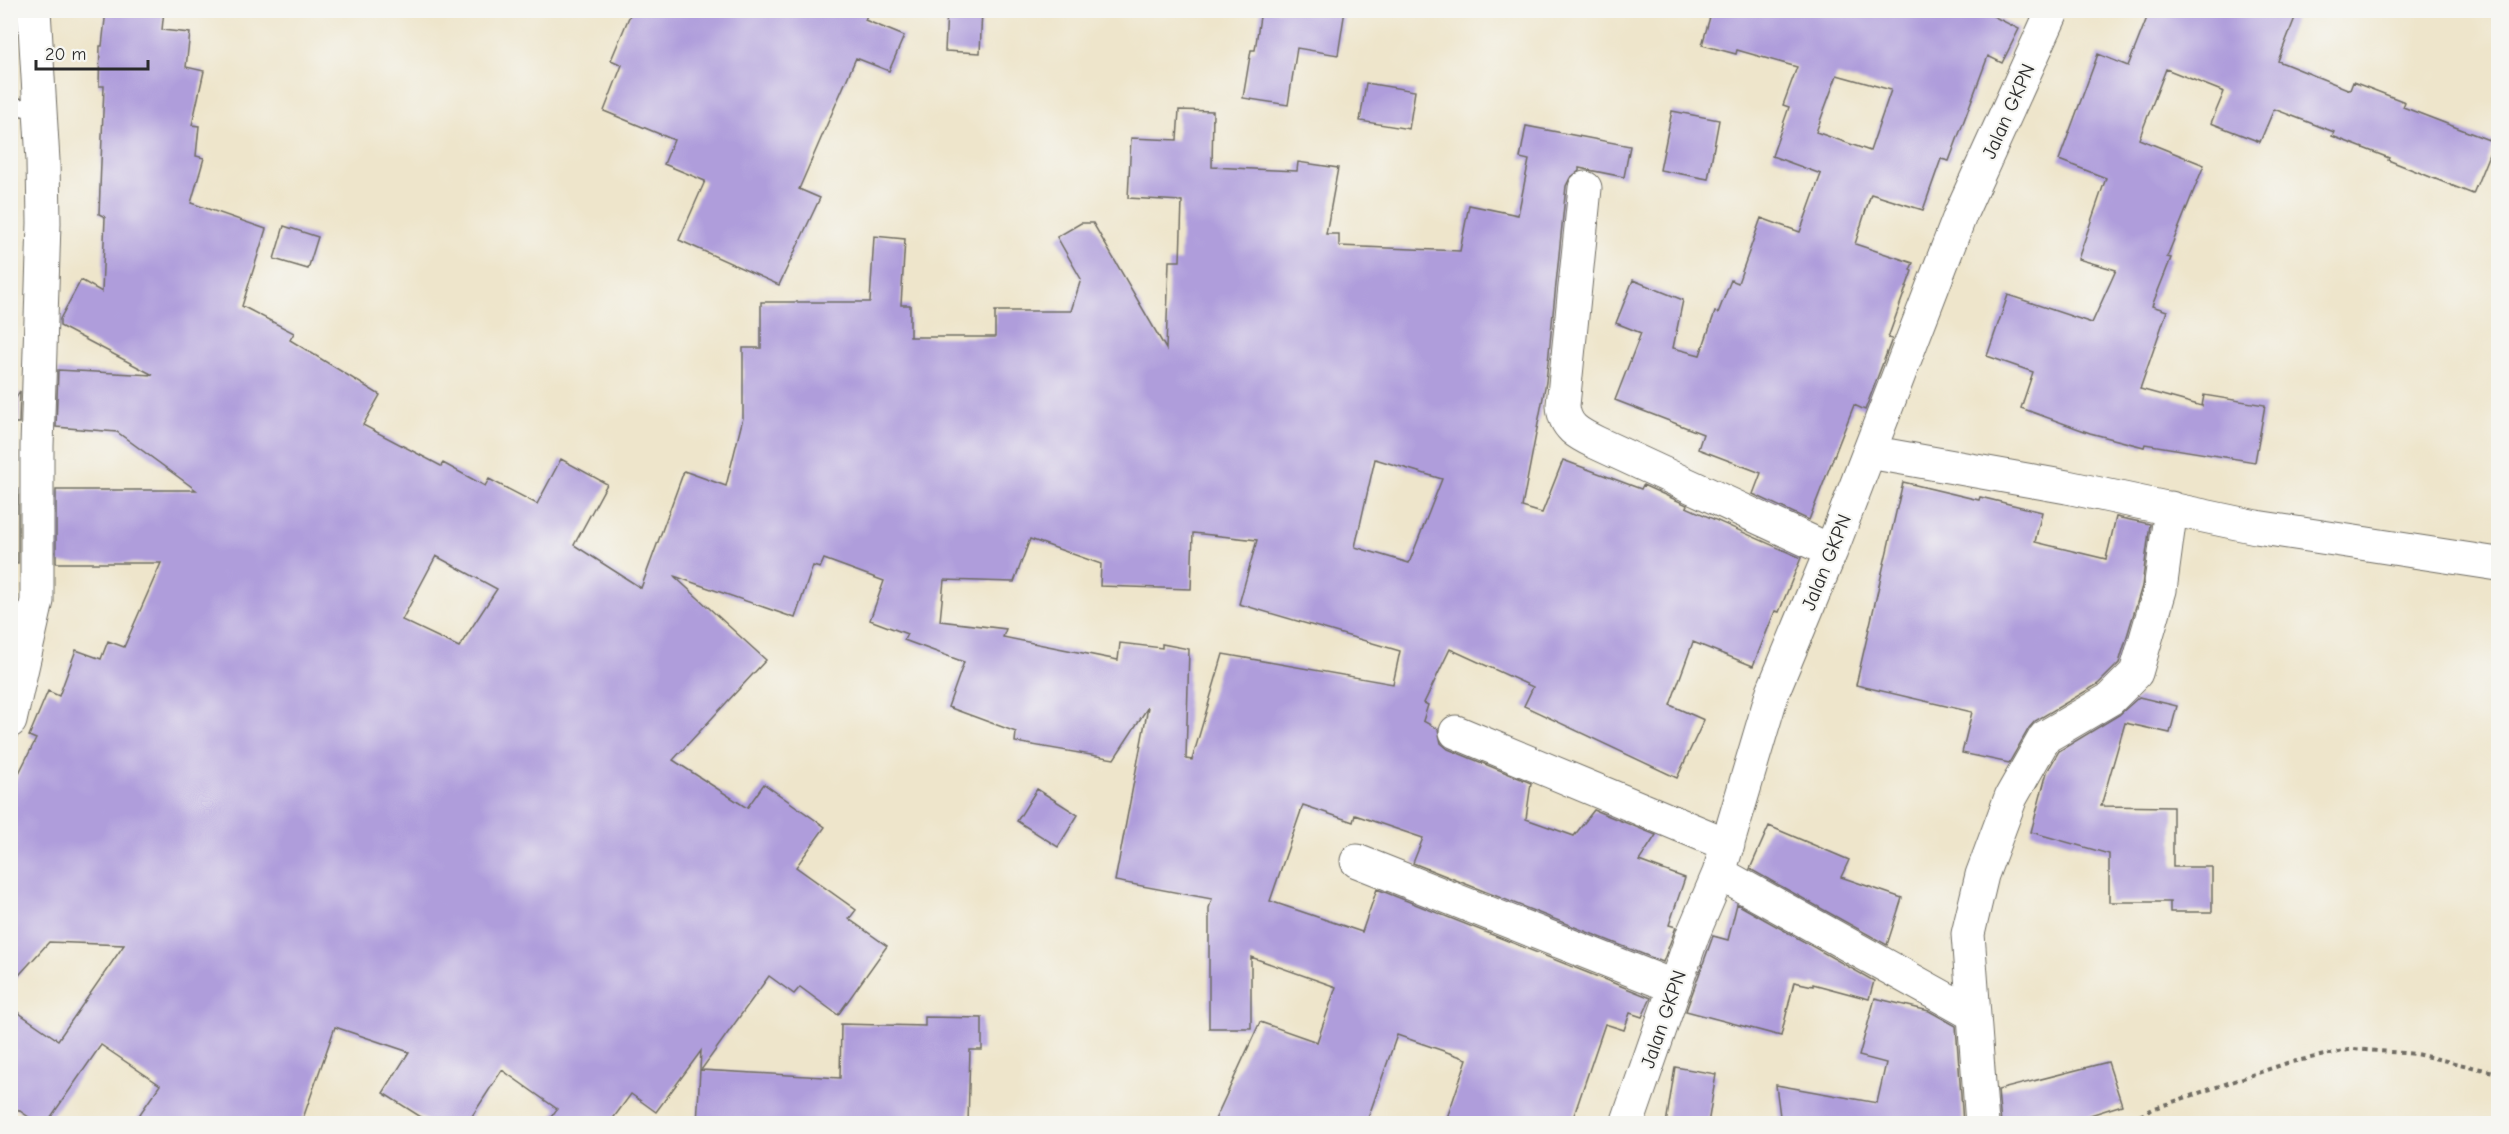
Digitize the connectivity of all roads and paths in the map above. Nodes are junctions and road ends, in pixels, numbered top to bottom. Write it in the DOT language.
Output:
graph roads {
  1 [pos="34,10"];
  2 [pos="2053,10"];
  3 [pos="25,108"];
  4 [pos="1585,188"];
  5 [pos="1869,452"];
  6 [pos="2171,508"];
  7 [pos="1831,551"];
  8 [pos="2499,564"];
  9 [pos="10,721"];
  10 [pos="1456,732"];
  11 [pos="1724,859"];
  12 [pos="1358,861"];
  13 [pos="1675,987"];
  14 [pos="1973,1014"];
  15 [pos="2499,1073"];
  16 [pos="1627,1124"];
  17 [pos="1982,1124"];
  18 [pos="2124,1124"];
  1 -- 3 [label="street"];
  2 -- 5 [label="street, Jalan GKPN"];
  3 -- 9 [label="street"];
  4 -- 7 [label="street"];
  5 -- 6 [label="street"];
  5 -- 7 [label="street, Jalan GKPN"];
  6 -- 8 [label="street"];
  6 -- 14 [label="street"];
  7 -- 11 [label="street, Jalan GKPN"];
  10 -- 11 [label="street"];
  11 -- 13 [label="street, Jalan GKPN"];
  11 -- 14 [label="street"];
  12 -- 13 [label="street"];
  13 -- 16 [label="street, Jalan GKPN"];
  14 -- 17 [label="street"];
  15 -- 18 [label="path"];
}
